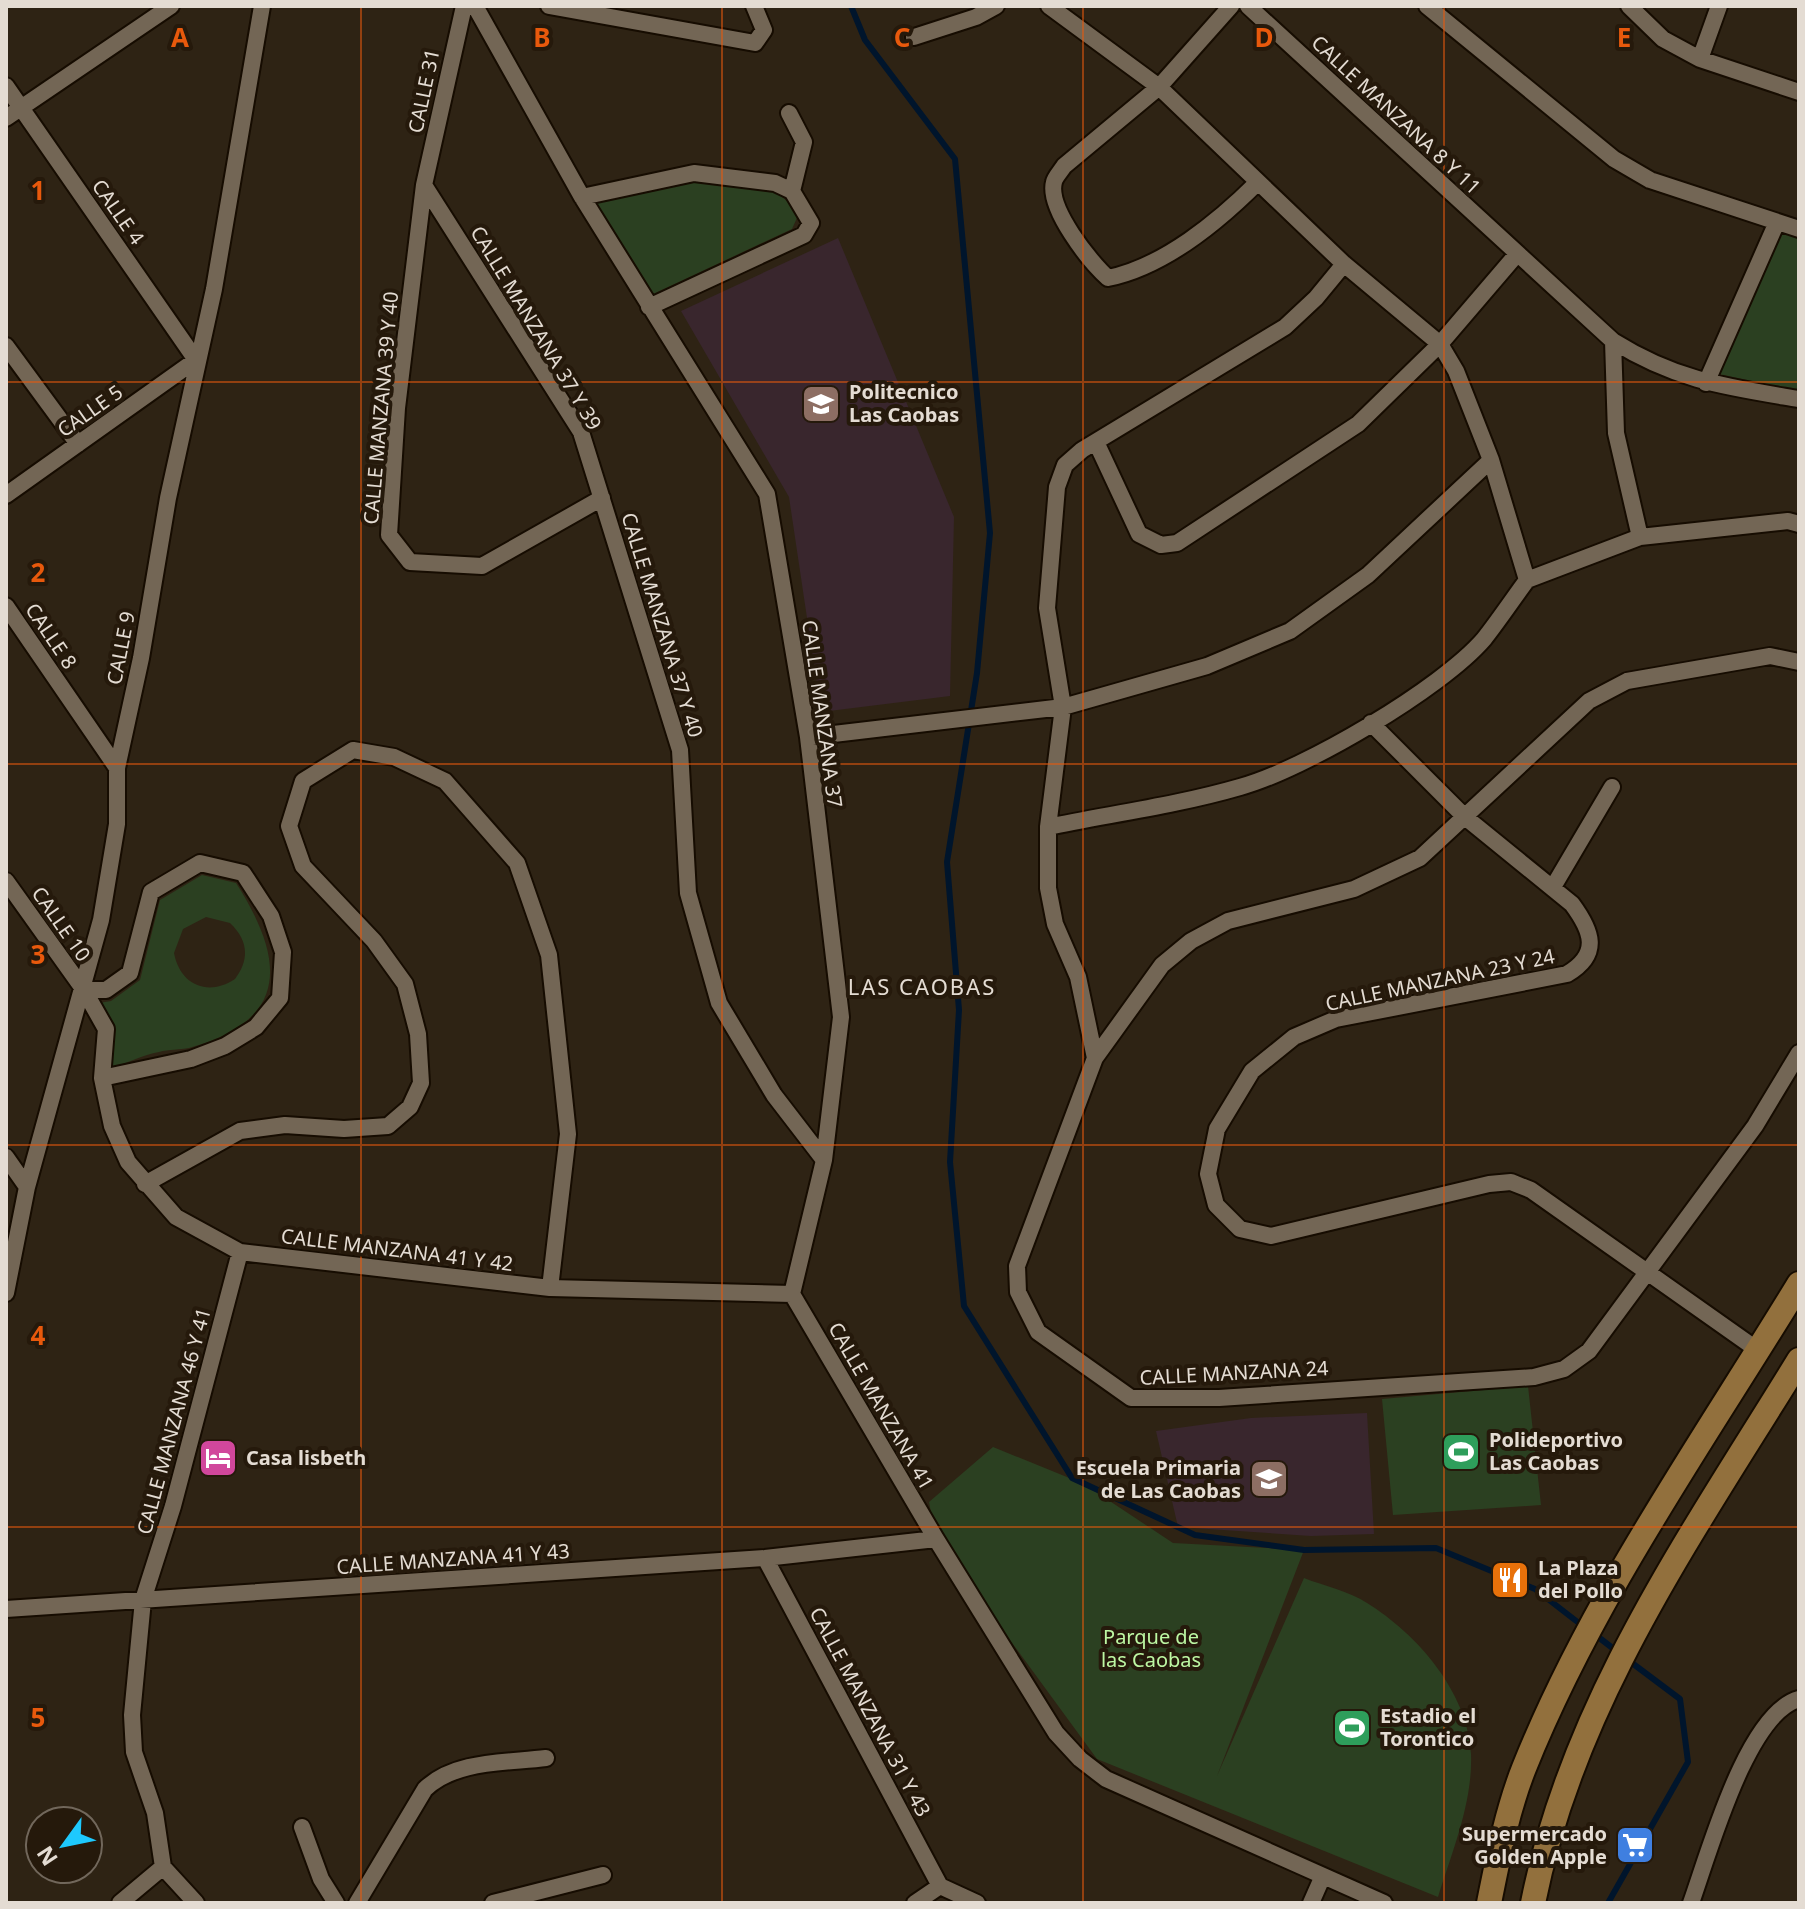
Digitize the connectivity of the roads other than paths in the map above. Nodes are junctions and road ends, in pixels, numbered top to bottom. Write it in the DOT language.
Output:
graph roads {
  1 [pos="171,6"];
  2 [pos="262,6"];
  3 [pos="464,6"];
  4 [pos="475,6"];
  5 [pos="549,6"];
  6 [pos="754,6"];
  7 [pos="996,6"];
  8 [pos="1231,6"];
  9 [pos="1248,6"];
  10 [pos="1427,6"];
  11 [pos="1629,6"];
  12 [pos="1719,6"];
  13 [pos="1060,9"];
  14 [pos="148,12"];
  15 [pos="914,37"];
  16 [pos="1700,59"];
  17 [pos="6,86"];
  18 [pos="1159,87"];
  19 [pos="1799,92"];
  20 [pos="21,108"];
  21 [pos="789,113"];
  22 [pos="6,118"];
  23 [pos="1258,182"];
  24 [pos="424,185"];
  25 [pos="792,191"];
  26 [pos="582,197"];
  27 [pos="1777,222"];
  28 [pos="1799,229"];
  29 [pos="1517,254"];
  30 [pos="1344,264"];
  31 [pos="649,307"];
  32 [pos="1613,341"];
  33 [pos="1440,344"];
  34 [pos="6,346"];
  35 [pos="196,360"];
  36 [pos="1706,383"];
  37 [pos="1799,399"];
  38 [pos="78,444"];
  39 [pos="1089,446"];
  40 [pos="1491,460"];
  41 [pos="6,495"];
  42 [pos="602,498"];
  43 [pos="1799,524"];
  44 [pos="1640,537"];
  45 [pos="1527,580"];
  46 [pos="6,606"];
  47 [pos="1799,662"];
  48 [pos="1063,707"];
  49 [pos="1371,723"];
  50 [pos="808,737"];
  51 [pos="117,768"];
  52 [pos="1612,787"];
  53 [pos="1465,817"];
  54 [pos="1048,827"];
  55 [pos="6,881"];
  56 [pos="1553,887"];
  57 [pos="84,990"];
  58 [pos="1799,1053"];
  59 [pos="1095,1058"];
  60 [pos="102,1078"];
  61 [pos="6,1157"];
  62 [pos="824,1160"];
  63 [pos="145,1184"];
  64 [pos="27,1187"];
  65 [pos="240,1252"];
  66 [pos="1648,1269"];
  67 [pos="1799,1284"];
  68 [pos="550,1288"];
  69 [pos="6,1293"];
  70 [pos="792,1294"];
  71 [pos="1759,1351"];
  72 [pos="1799,1360"];
  73 [pos="936,1539"];
  74 [pos="765,1558"];
  75 [pos="143,1600"];
  76 [pos="6,1609"];
  77 [pos="1799,1699"];
  78 [pos="546,1758"];
  79 [pos="302,1827"];
  80 [pos="163,1867"];
  81 [pos="603,1875"];
  82 [pos="1322,1878"];
  83 [pos="940,1886"];
  84 [pos="120,1903"];
  85 [pos="196,1903"];
  86 [pos="336,1903"];
  87 [pos="357,1903"];
  88 [pos="493,1903"];
  89 [pos="915,1903"];
  90 [pos="977,1903"];
  91 [pos="1311,1903"];
  92 [pos="1384,1903"];
  93 [pos="1489,1903"];
  94 [pos="1533,1903"];
  95 [pos="1691,1903"];
  1 -- 14 [label="street"];
  2 -- 35 [label="street, CALLE 9"];
  3 -- 24 [label="street, CALLE 31"];
  4 -- 26 [label="street, CALLE MANZANA 37"];
  5 -- 6 [label="street"];
  7 -- 15 [label="street"];
  8 -- 18 [label="street"];
  9 -- 29 [label="street, CALLE MANZANA 8 Y 11"];
  10 -- 27 [label="street"];
  11 -- 16 [label="street"];
  12 -- 16 [label="street"];
  13 -- 18 [label="street"];
  14 -- 20 [label="street"];
  16 -- 19 [label="street"];
  17 -- 20 [label="street, CALLE 4"];
  18 -- 23 [label="street"];
  18 -- 23 [label="street"];
  20 -- 22 [label="street"];
  20 -- 35 [label="street, CALLE 4"];
  21 -- 25 [label="street"];
  23 -- 30 [label="street"];
  24 -- 42 [label="street, CALLE MANZANA 37 Y 39"];
  24 -- 42 [label="street, CALLE MANZANA 39 Y 40"];
  25 -- 26 [label="street"];
  25 -- 31 [label="street"];
  26 -- 31 [label="street, CALLE MANZANA 37"];
  27 -- 28 [label="street"];
  27 -- 36 [label="street"];
  29 -- 32 [label="street, CALLE MANZANA 8 Y 11"];
  29 -- 33 [label="street"];
  30 -- 33 [label="street"];
  30 -- 39 [label="street"];
  31 -- 50 [label="street, CALLE MANZANA 37"];
  32 -- 36 [label="street, CALLE MANZANA 8 Y 11"];
  32 -- 44 [label="street"];
  33 -- 39 [label="street"];
  33 -- 40 [label="street"];
  34 -- 38 [label="street"];
  35 -- 38 [label="street, CALLE 5"];
  35 -- 51 [label="street, CALLE 9"];
  36 -- 37 [label="street, CALLE MANZANA 8 Y 11"];
  38 -- 41 [label="street, CALLE 5"];
  39 -- 48 [label="street"];
  40 -- 45 [label="street"];
  40 -- 48 [label="street"];
  42 -- 62 [label="street, CALLE MANZANA 37 Y 40"];
  43 -- 44 [label="street"];
  44 -- 45 [label="street"];
  45 -- 49 [label="street"];
  46 -- 51 [label="street, CALLE 8"];
  47 -- 53 [label="street, CALLE MANZANA 24"];
  48 -- 50 [label="street"];
  48 -- 54 [label="street"];
  49 -- 53 [label="street, CALLE MANZANA 23 Y 24"];
  49 -- 54 [label="street"];
  50 -- 62 [label="street, CALLE MANZANA 37"];
  51 -- 57 [label="street, CALLE 9"];
  52 -- 56 [label="street"];
  53 -- 56 [label="street, CALLE MANZANA 23 Y 24"];
  53 -- 59 [label="street, CALLE MANZANA 24"];
  54 -- 59 [label="street"];
  55 -- 57 [label="street, CALLE 10"];
  56 -- 66 [label="street, CALLE MANZANA 23 Y 24"];
  57 -- 60 [label="street, CALLE 10"];
  57 -- 60 [label="street"];
  57 -- 64 [label="street, CALLE 9"];
  58 -- 66 [label="street, CALLE MANZANA 24"];
  59 -- 66 [label="street, CALLE MANZANA 24"];
  60 -- 63 [label="street, CALLE 10"];
  61 -- 64 [label="street"];
  62 -- 70 [label="street, CALLE MANZANA 37"];
  63 -- 65 [label="street, CALLE 10"];
  63 -- 68 [label="street"];
  64 -- 69 [label="street, CALLE 9"];
  65 -- 68 [label="street, CALLE MANZANA 41 Y 42"];
  65 -- 75 [label="street, CALLE MANZANA 46 Y 41"];
  66 -- 71 [label="street"];
  67 -- 71 [label="main road"];
  68 -- 70 [label="street, CALLE MANZANA 41 Y 42"];
  70 -- 73 [label="street, CALLE MANZANA 41"];
  71 -- 93 [label="main road"];
  72 -- 94 [label="main road"];
  73 -- 74 [label="street, CALLE MANZANA 41 Y 43"];
  73 -- 82 [label="street, CALLE MANZANA 41"];
  74 -- 75 [label="street, CALLE MANZANA 41 Y 43"];
  74 -- 83 [label="street, CALLE MANZANA 31 Y 43"];
  75 -- 76 [label="street, CALLE MANZANA 41 Y 43"];
  75 -- 80 [label="street, CALLE MANZANA 46 Y 41"];
  77 -- 95 [label="street"];
  78 -- 87 [label="street"];
  79 -- 86 [label="street"];
  80 -- 84 [label="street"];
  80 -- 85 [label="street"];
  81 -- 88 [label="street"];
  82 -- 91 [label="street"];
  82 -- 92 [label="street, CALLE MANZANA 41"];
  83 -- 89 [label="street"];
  83 -- 90 [label="street"];
}
